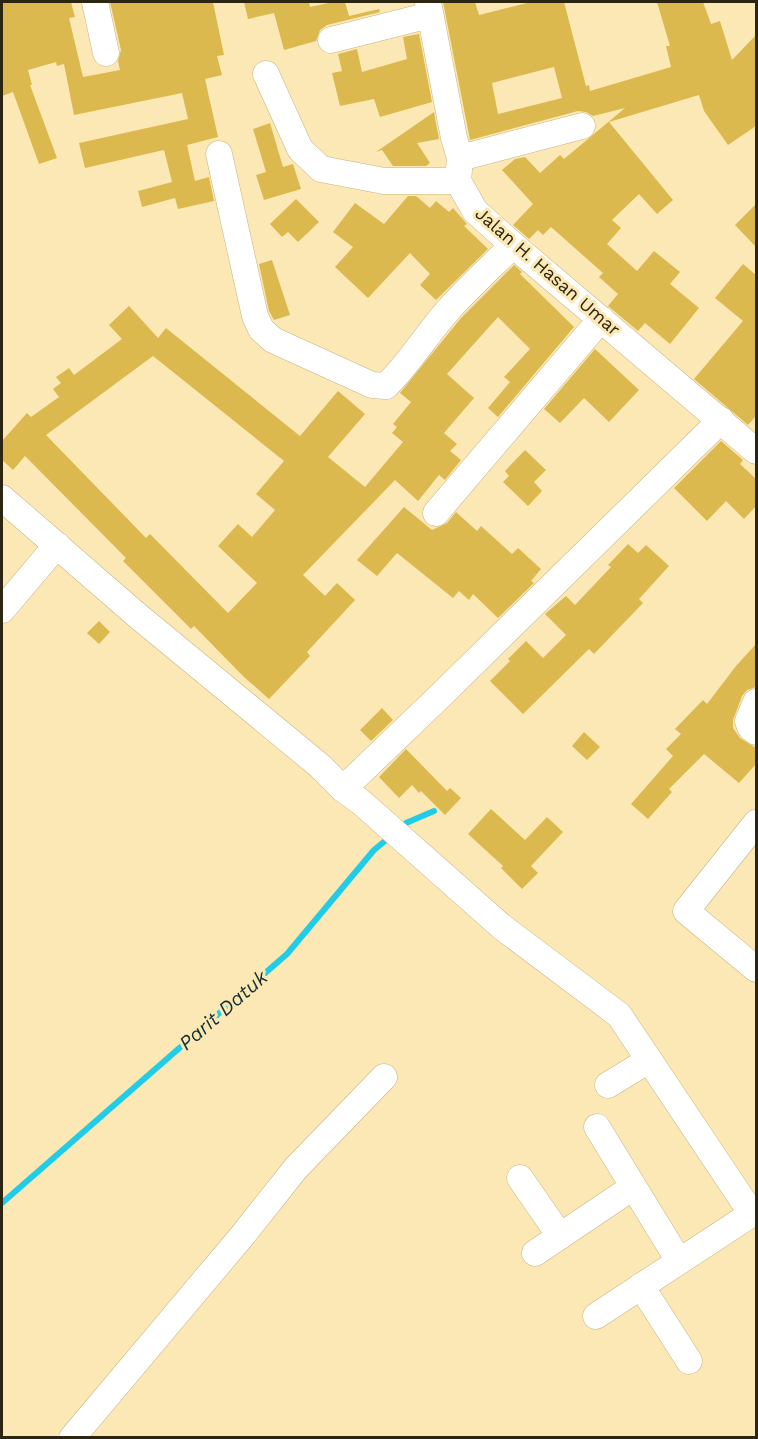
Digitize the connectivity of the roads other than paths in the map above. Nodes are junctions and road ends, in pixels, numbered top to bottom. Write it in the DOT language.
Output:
graph roads {
  1 [pos="95,2"];
  2 [pos="429,8"];
  3 [pos="330,40"];
  4 [pos="106,53"];
  5 [pos="266,74"];
  6 [pos="582,126"];
  7 [pos="219,154"];
  8 [pos="459,169"];
  9 [pos="513,245"];
  10 [pos="601,319"];
  11 [pos="721,420"];
  12 [pos="756,451"];
  13 [pos="2,498"];
  14 [pos="436,513"];
  15 [pos="57,545"];
  16 [pos="2,610"];
  17 [pos="756,702"];
  18 [pos="756,732"];
  19 [pos="343,789"];
  20 [pos="756,823"];
  21 [pos="756,969"];
  22 [pos="649,1060"];
  23 [pos="384,1077"];
  24 [pos="608,1085"];
  25 [pos="597,1127"];
  26 [pos="520,1178"];
  27 [pos="633,1187"];
  28 [pos="754,1212"];
  29 [pos="560,1236"];
  30 [pos="535,1253"];
  31 [pos="679,1261"];
  32 [pos="641,1286"];
  33 [pos="596,1316"];
  34 [pos="689,1361"];
  35 [pos="72,1437"];
  1 -- 4 [label="street"];
  2 -- 3 [label="street"];
  2 -- 8 [label="street, Jalan H. Hasan Umar"];
  5 -- 8 [label="street"];
  6 -- 8 [label="street"];
  7 -- 9 [label="street"];
  8 -- 9 [label="street, Jalan H. Hasan Umar"];
  9 -- 10 [label="street, Jalan H. Hasan Umar"];
  10 -- 11 [label="street, Jalan H. Hasan Umar"];
  10 -- 14 [label="street"];
  11 -- 12 [label="street, Jalan H. Hasan Umar"];
  11 -- 19 [label="street"];
  13 -- 15 [label="street"];
  15 -- 16 [label="street"];
  15 -- 19 [label="street"];
  17 -- 18 [label="street"];
  19 -- 22 [label="street"];
  20 -- 21 [label="street"];
  22 -- 24 [label="street"];
  22 -- 28 [label="street"];
  23 -- 35 [label="street"];
  25 -- 27 [label="street"];
  26 -- 29 [label="street"];
  27 -- 29 [label="street"];
  27 -- 31 [label="street"];
  28 -- 31 [label="street"];
  29 -- 30 [label="street"];
  31 -- 32 [label="street"];
  32 -- 33 [label="street"];
  32 -- 34 [label="street"];
}
